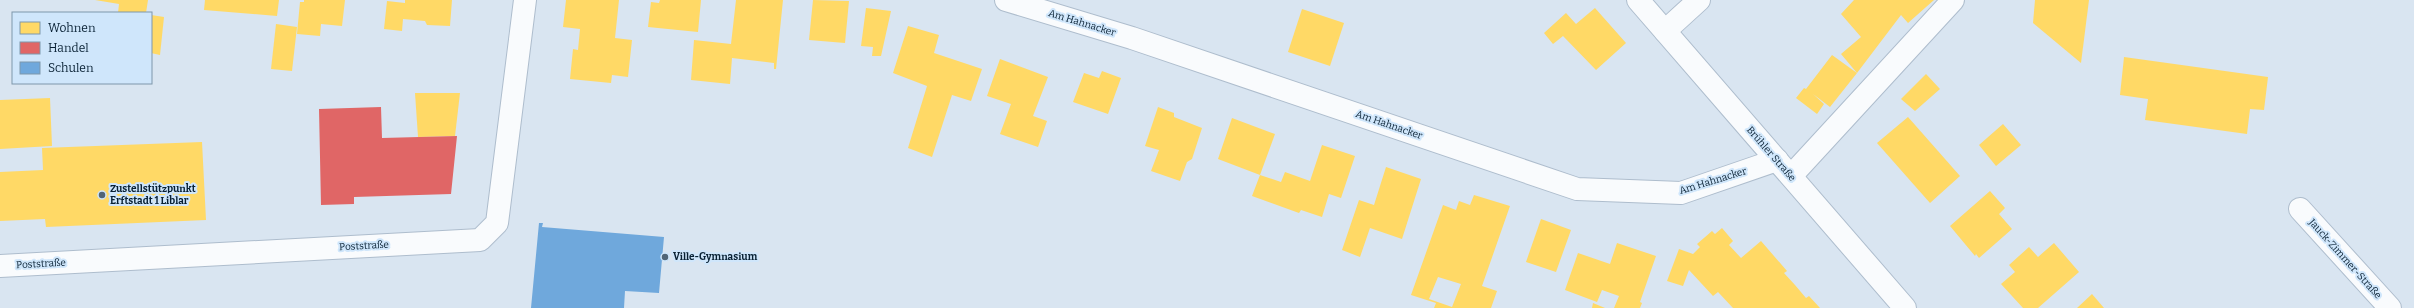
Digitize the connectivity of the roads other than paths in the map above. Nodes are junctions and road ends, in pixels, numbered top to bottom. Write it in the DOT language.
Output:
graph roads {
  1 [pos="525,0"];
  2 [pos="1006,0"];
  3 [pos="1638,0"];
  4 [pos="1699,0"];
  5 [pos="1953,0"];
  6 [pos="1665,31"];
  7 [pos="1784,168"];
  8 [pos="2300,209"];
  9 [pos="0,266"];
  10 [pos="1905,308"];
  11 [pos="2390,308"];
  1 -- 9 [label="street, Poststraße"];
  2 -- 7 [label="street, Am Hahnacker"];
  3 -- 6 [label="street, Brühler Straße"];
  4 -- 6 [label="street"];
  5 -- 7 [label="street"];
  6 -- 7 [label="street, Brühler Straße"];
  7 -- 10 [label="street, Brühler Straße"];
  8 -- 11 [label="street, Jauck-Zimmer-Straße"];
}
